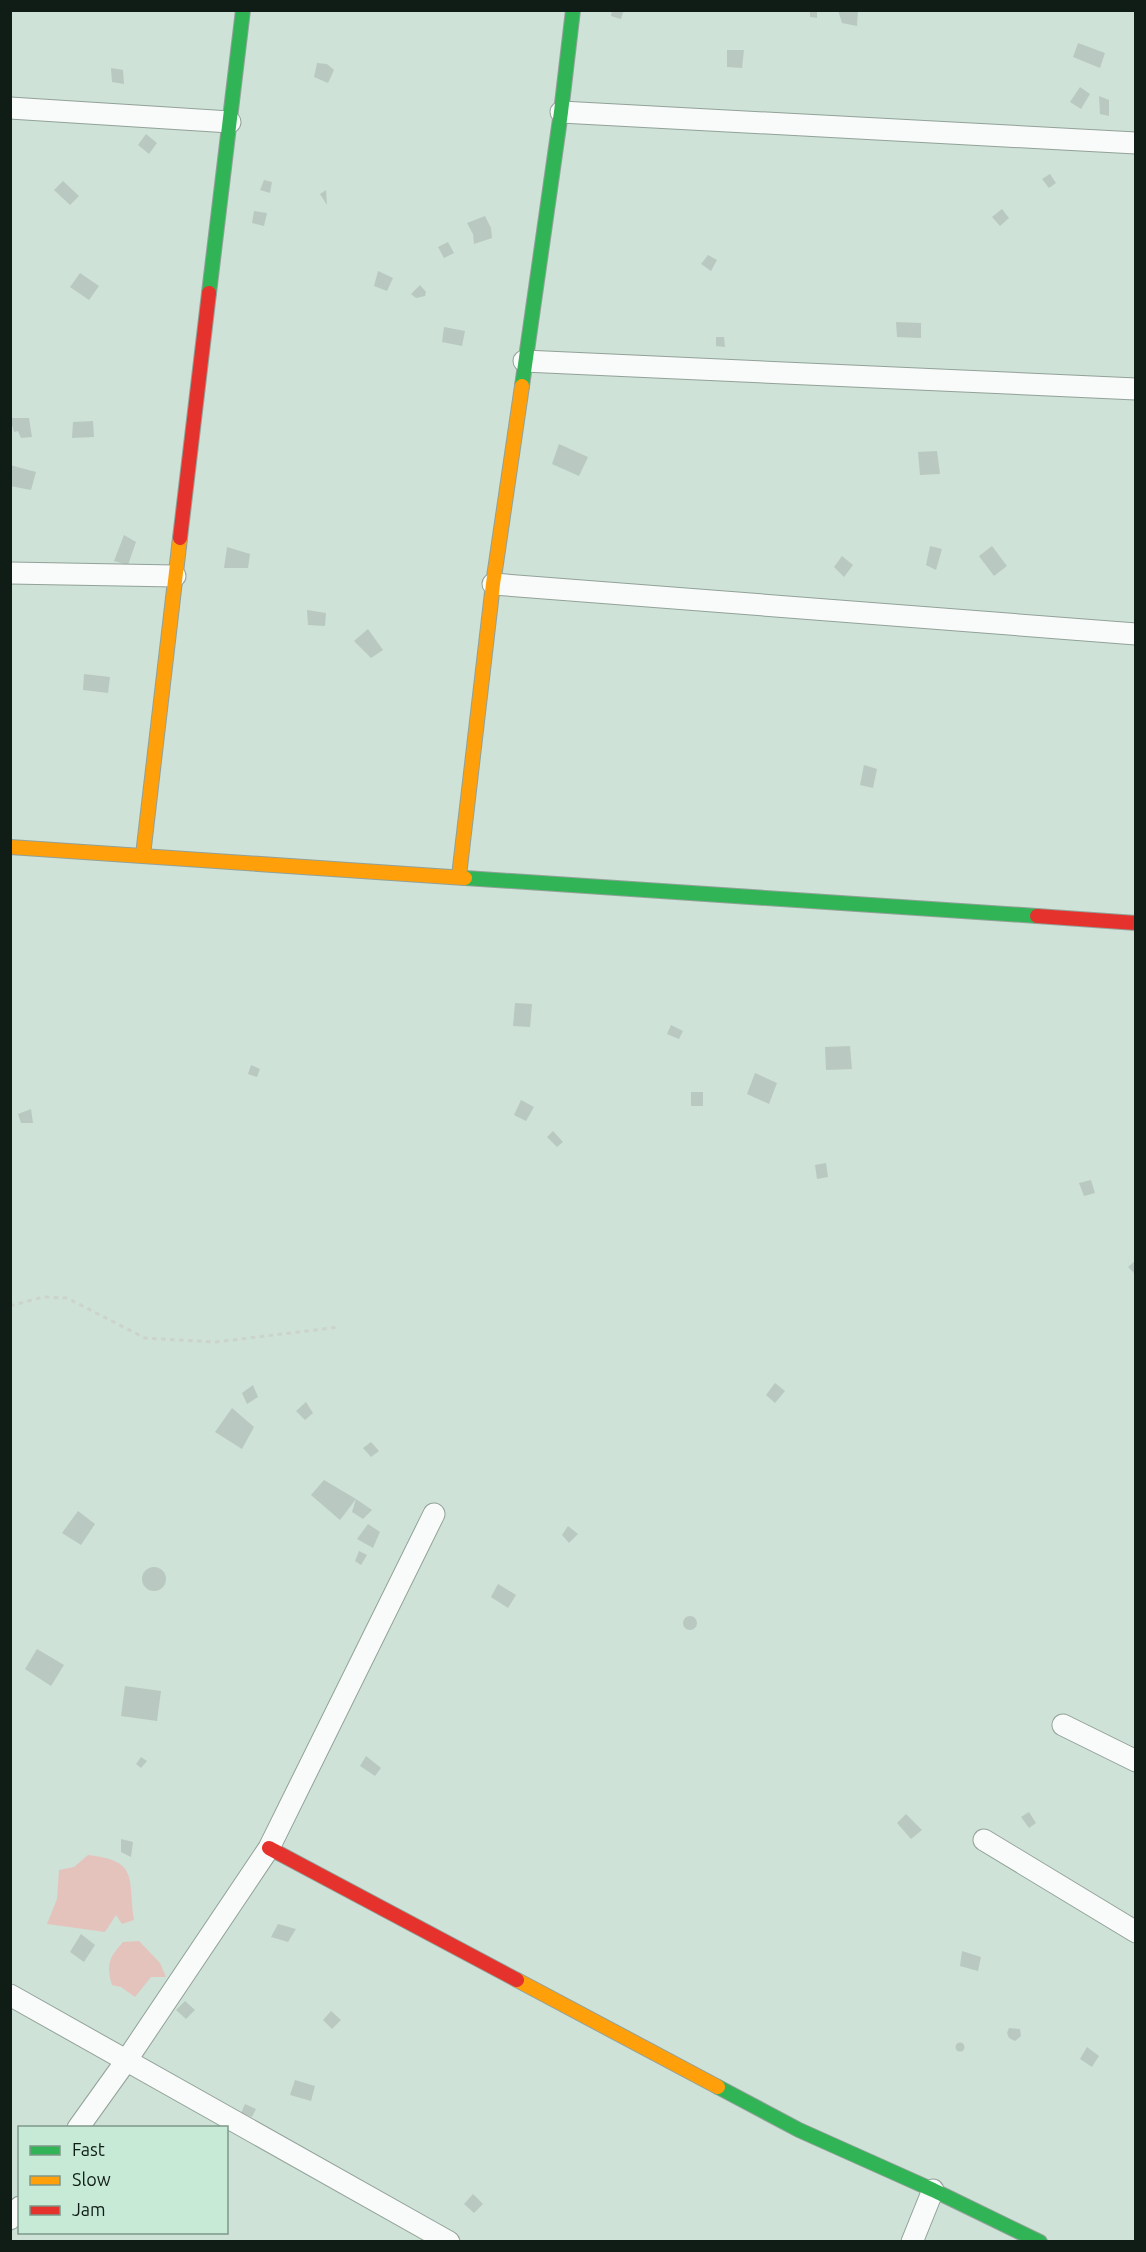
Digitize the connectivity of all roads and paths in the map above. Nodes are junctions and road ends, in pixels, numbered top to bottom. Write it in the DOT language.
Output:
graph roads {
  1 [pos="243,10"];
  2 [pos="573,10"];
  3 [pos="10,108"];
  4 [pos="561,112"];
  5 [pos="230,122"];
  6 [pos="1136,143"];
  7 [pos="524,361"];
  8 [pos="1136,389"];
  9 [pos="10,573"];
  10 [pos="175,576"];
  11 [pos="493,584"];
  12 [pos="1136,634"];
  13 [pos="10,847"];
  14 [pos="143,855"];
  15 [pos="459,876"];
  16 [pos="1136,923"];
  17 [pos="10,1306"];
  18 [pos="340,1327"];
  19 [pos="434,1514"];
  20 [pos="1063,1725"];
  21 [pos="1136,1761"];
  22 [pos="984,1840"];
  23 [pos="269,1848"];
  24 [pos="1136,1932"];
  25 [pos="10,1995"];
  26 [pos="126,2061"];
  27 [pos="79,2126"];
  28 [pos="933,2190"];
  29 [pos="449,2241"];
  30 [pos="912,2241"];
  31 [pos="1040,2241"];
  1 -- 5 [label="street"];
  2 -- 4 [label="street"];
  3 -- 5 [label="street"];
  4 -- 6 [label="street"];
  4 -- 7 [label="street"];
  5 -- 10 [label="street"];
  7 -- 8 [label="street"];
  7 -- 11 [label="street"];
  9 -- 10 [label="street"];
  10 -- 14 [label="street"];
  11 -- 12 [label="street"];
  11 -- 15 [label="street"];
  13 -- 14 [label="street"];
  14 -- 15 [label="street"];
  15 -- 16 [label="street"];
  17 -- 18 [label="path"];
  19 -- 23 [label="street"];
  20 -- 21 [label="street"];
  22 -- 24 [label="street"];
  23 -- 26 [label="street"];
  23 -- 28 [label="street"];
  25 -- 26 [label="street"];
  26 -- 27 [label="street"];
  26 -- 29 [label="street"];
  28 -- 30 [label="street"];
  28 -- 31 [label="street"];
}
